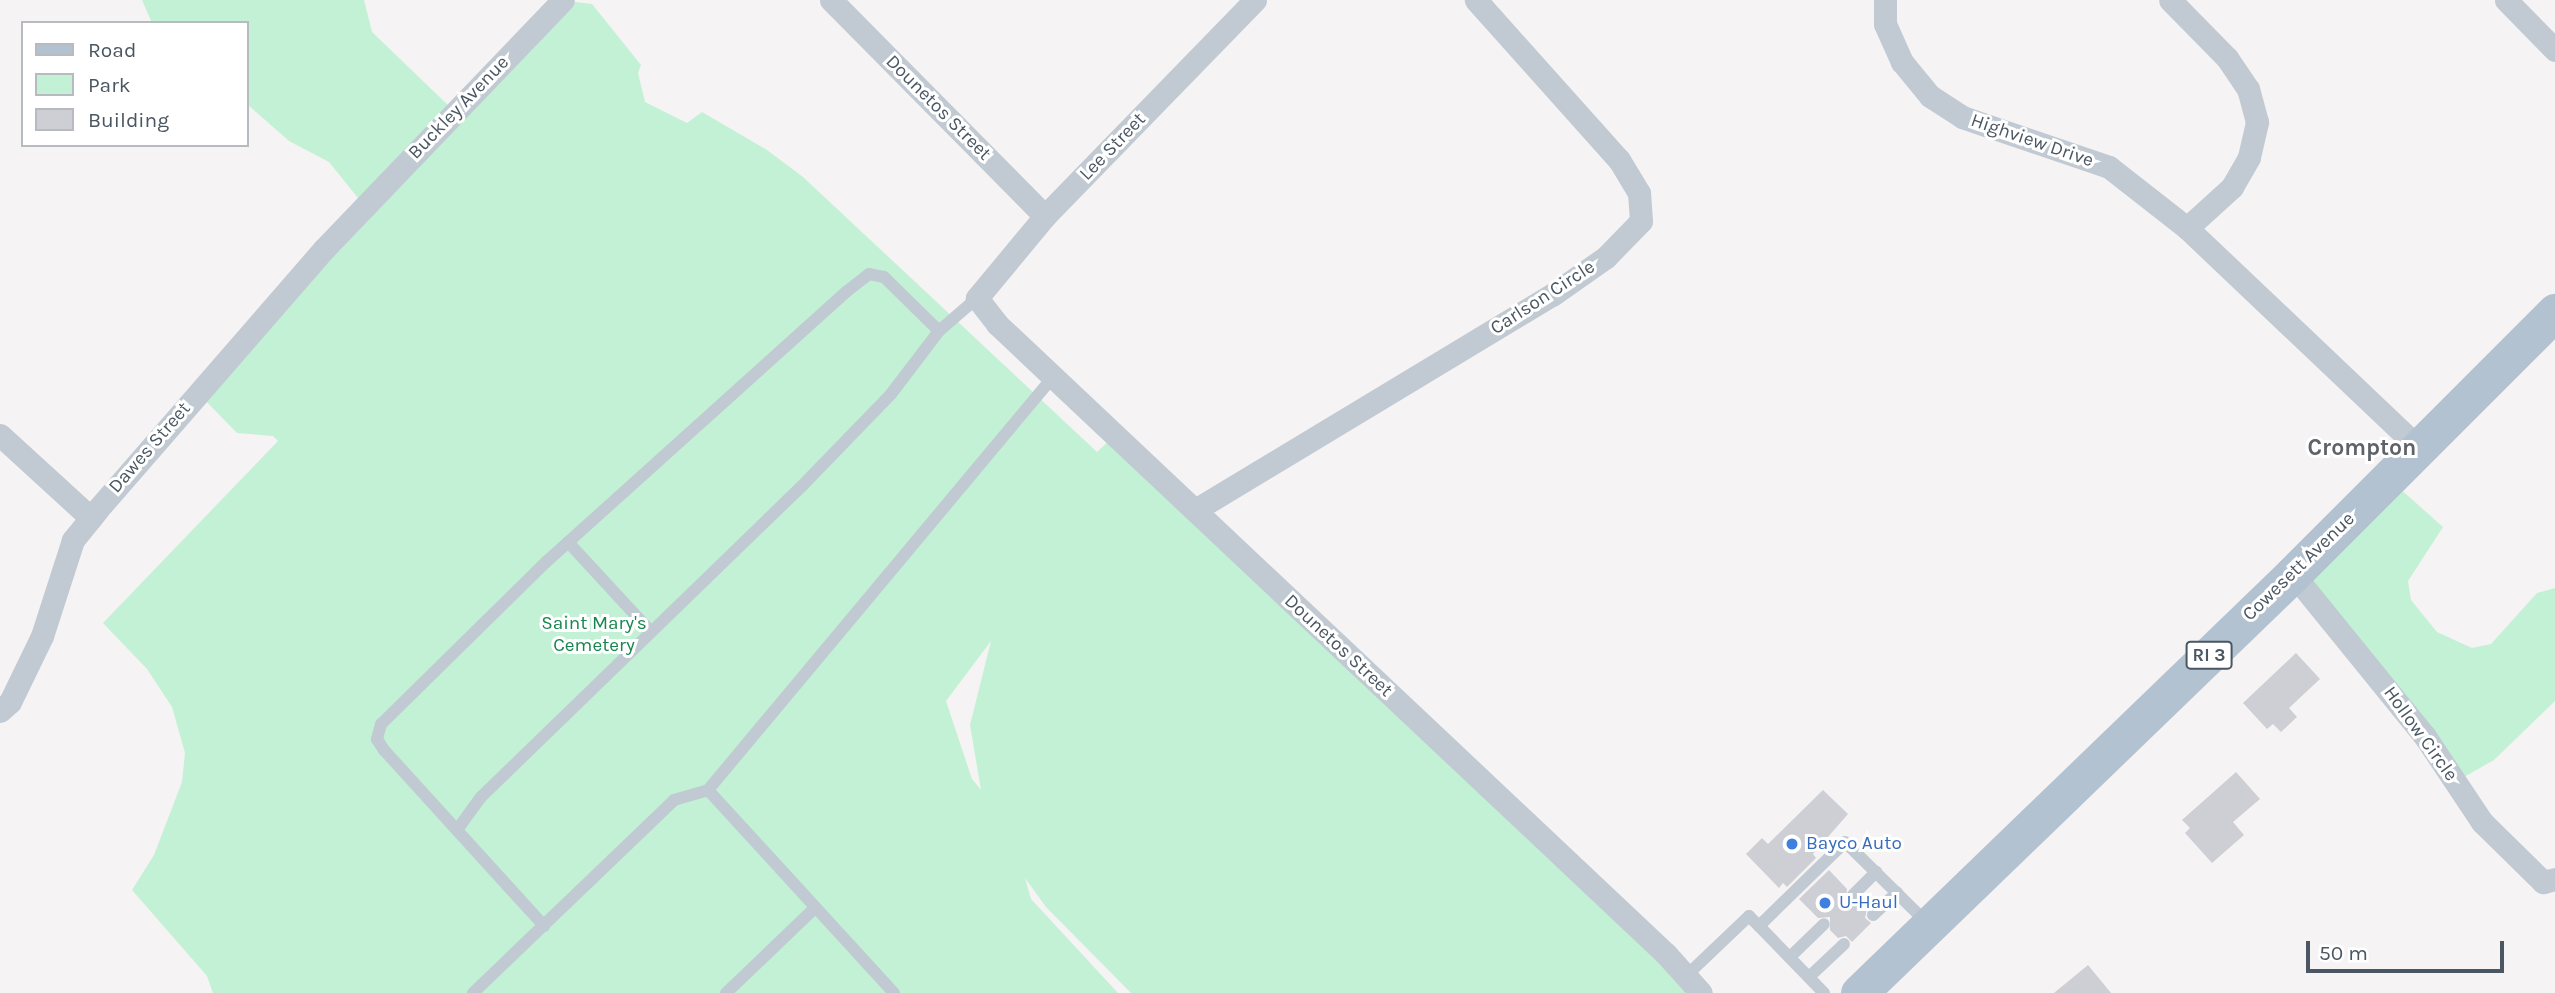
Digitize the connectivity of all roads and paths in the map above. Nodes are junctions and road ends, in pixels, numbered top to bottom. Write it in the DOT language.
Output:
graph roads {
  1 [pos="563,0"];
  2 [pos="831,0"];
  3 [pos="1255,0"];
  4 [pos="1476,0"];
  5 [pos="1885,0"];
  6 [pos="2170,0"];
  7 [pos="2506,0"];
  8 [pos="2555,50"];
  9 [pos="1045,216"];
  10 [pos="355,217"];
  11 [pos="2187,228"];
  12 [pos="977,298"];
  13 [pos="2555,312"];
  14 [pos="939,331"];
  15 [pos="1053,377"];
  16 [pos="0,435"];
  17 [pos="2419,448"];
  18 [pos="1195,510"];
  19 [pos="91,518"];
  20 [pos="568,542"];
  21 [pos="2293,574"];
  22 [pos="651,632"];
  23 [pos="0,711"];
  24 [pos="708,790"];
  25 [pos="457,830"];
  26 [pos="1876,872"];
  27 [pos="2555,878"];
  28 [pos="1897,893"];
  29 [pos="1853,895"];
  30 [pos="814,909"];
  31 [pos="1873,915"];
  32 [pos="1824,924"];
  33 [pos="544,926"];
  34 [pos="1759,926"];
  35 [pos="1930,926"];
  36 [pos="1844,944"];
  37 [pos="1790,957"];
  38 [pos="1809,977"];
  39 [pos="1694,985"];
  40 [pos="473,993"];
  41 [pos="726,993"];
  42 [pos="894,993"];
  43 [pos="1824,993"];
  44 [pos="1859,993"];
  1 -- 10 [label="street, Buckley Avenue"];
  2 -- 9 [label="street, Dounetos Street"];
  3 -- 9 [label="street, Lee Street"];
  4 -- 18 [label="street, Carlson Circle"];
  5 -- 11 [label="street, Highview Drive"];
  6 -- 11 [label="street"];
  7 -- 8 [label="street"];
  9 -- 12 [label="street, Lee Street"];
  10 -- 19 [label="street, Dawes Street"];
  11 -- 17 [label="street, Highview Drive"];
  12 -- 14 [label="lane"];
  12 -- 15 [label="street, Dounetos Street"];
  13 -- 17 [label="main road, Cowesett Avenue / RI 3"];
  14 -- 20 [label="lane"];
  14 -- 22 [label="lane"];
  15 -- 18 [label="street, Dounetos Street"];
  15 -- 24 [label="lane"];
  16 -- 19 [label="street"];
  17 -- 21 [label="main road, Cowesett Avenue / RI 3"];
  18 -- 39 [label="street, Dounetos Street"];
  19 -- 23 [label="street, Dawes Street"];
  20 -- 22 [label="lane"];
  20 -- 25 [label="lane"];
  21 -- 27 [label="street, Hollow Circle"];
  21 -- 35 [label="main road, Cowesett Avenue / RI 3"];
  22 -- 25 [label="lane"];
  24 -- 30 [label="lane"];
  24 -- 33 [label="lane"];
  25 -- 33 [label="lane"];
  26 -- 28 [label="lane"];
  26 -- 29 [label="lane"];
  26 -- 34 [label="lane"];
  28 -- 31 [label="lane"];
  28 -- 35 [label="lane"];
  30 -- 41 [label="lane"];
  30 -- 42 [label="lane"];
  32 -- 37 [label="lane"];
  33 -- 40 [label="lane"];
  34 -- 37 [label="lane"];
  34 -- 39 [label="lane"];
  35 -- 44 [label="main road, Cowesett Avenue / RI 3"];
  36 -- 38 [label="lane"];
  37 -- 38 [label="lane"];
  38 -- 43 [label="lane"];
}
